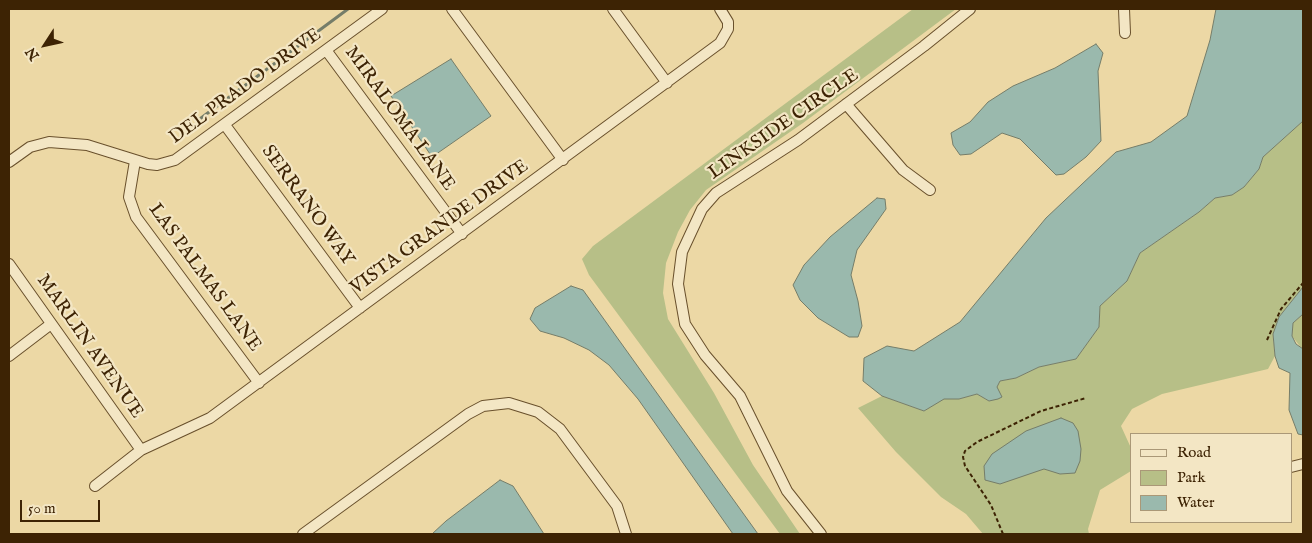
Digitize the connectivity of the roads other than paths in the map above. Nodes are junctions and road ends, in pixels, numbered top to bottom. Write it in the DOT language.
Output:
graph roads {
  1 [pos="382,9"];
  2 [pos="452,9"];
  3 [pos="613,9"];
  4 [pos="720,9"];
  5 [pos="970,9"];
  6 [pos="1124,9"];
  7 [pos="1125,33"];
  8 [pos="326,50"];
  9 [pos="668,83"];
  10 [pos="846,104"];
  11 [pos="225,124"];
  12 [pos="563,160"];
  13 [pos="135,161"];
  14 [pos="9,162"];
  15 [pos="930,190"];
  16 [pos="462,234"];
  17 [pos="9,264"];
  18 [pos="360,308"];
  19 [pos="52,324"];
  20 [pos="9,356"];
  21 [pos="259,383"];
  22 [pos="140,450"];
  23 [pos="95,486"];
  24 [pos="303,534"];
  25 [pos="626,534"];
  26 [pos="821,534"];
  1 -- 8 [label="street, DEL PRADO DRIVE"];
  2 -- 12 [label="street"];
  3 -- 9 [label="street"];
  4 -- 9 [label="street, VISTA GRANDE DRIVE"];
  5 -- 10 [label="street, LINKSIDE CIRCLE"];
  6 -- 7 [label="street"];
  8 -- 11 [label="street, DEL PRADO DRIVE"];
  8 -- 16 [label="street, MIRALOMA LANE"];
  9 -- 12 [label="street, VISTA GRANDE DRIVE"];
  10 -- 15 [label="street"];
  10 -- 26 [label="street, LINKSIDE CIRCLE"];
  11 -- 13 [label="street, DEL PRADO DRIVE"];
  11 -- 18 [label="street, SERRANO WAY"];
  12 -- 16 [label="street, VISTA GRANDE DRIVE"];
  13 -- 14 [label="street, DEL PRADO DRIVE"];
  13 -- 21 [label="street, LAS PALMAS LANE"];
  16 -- 18 [label="street, VISTA GRANDE DRIVE"];
  17 -- 19 [label="street, MARLIN AVENUE"];
  18 -- 21 [label="street, VISTA GRANDE DRIVE"];
  19 -- 20 [label="street"];
  19 -- 22 [label="street, MARLIN AVENUE"];
  21 -- 22 [label="street, VISTA GRANDE DRIVE"];
  22 -- 23 [label="street, VISTA GRANDE DRIVE"];
  24 -- 25 [label="street"];
}
